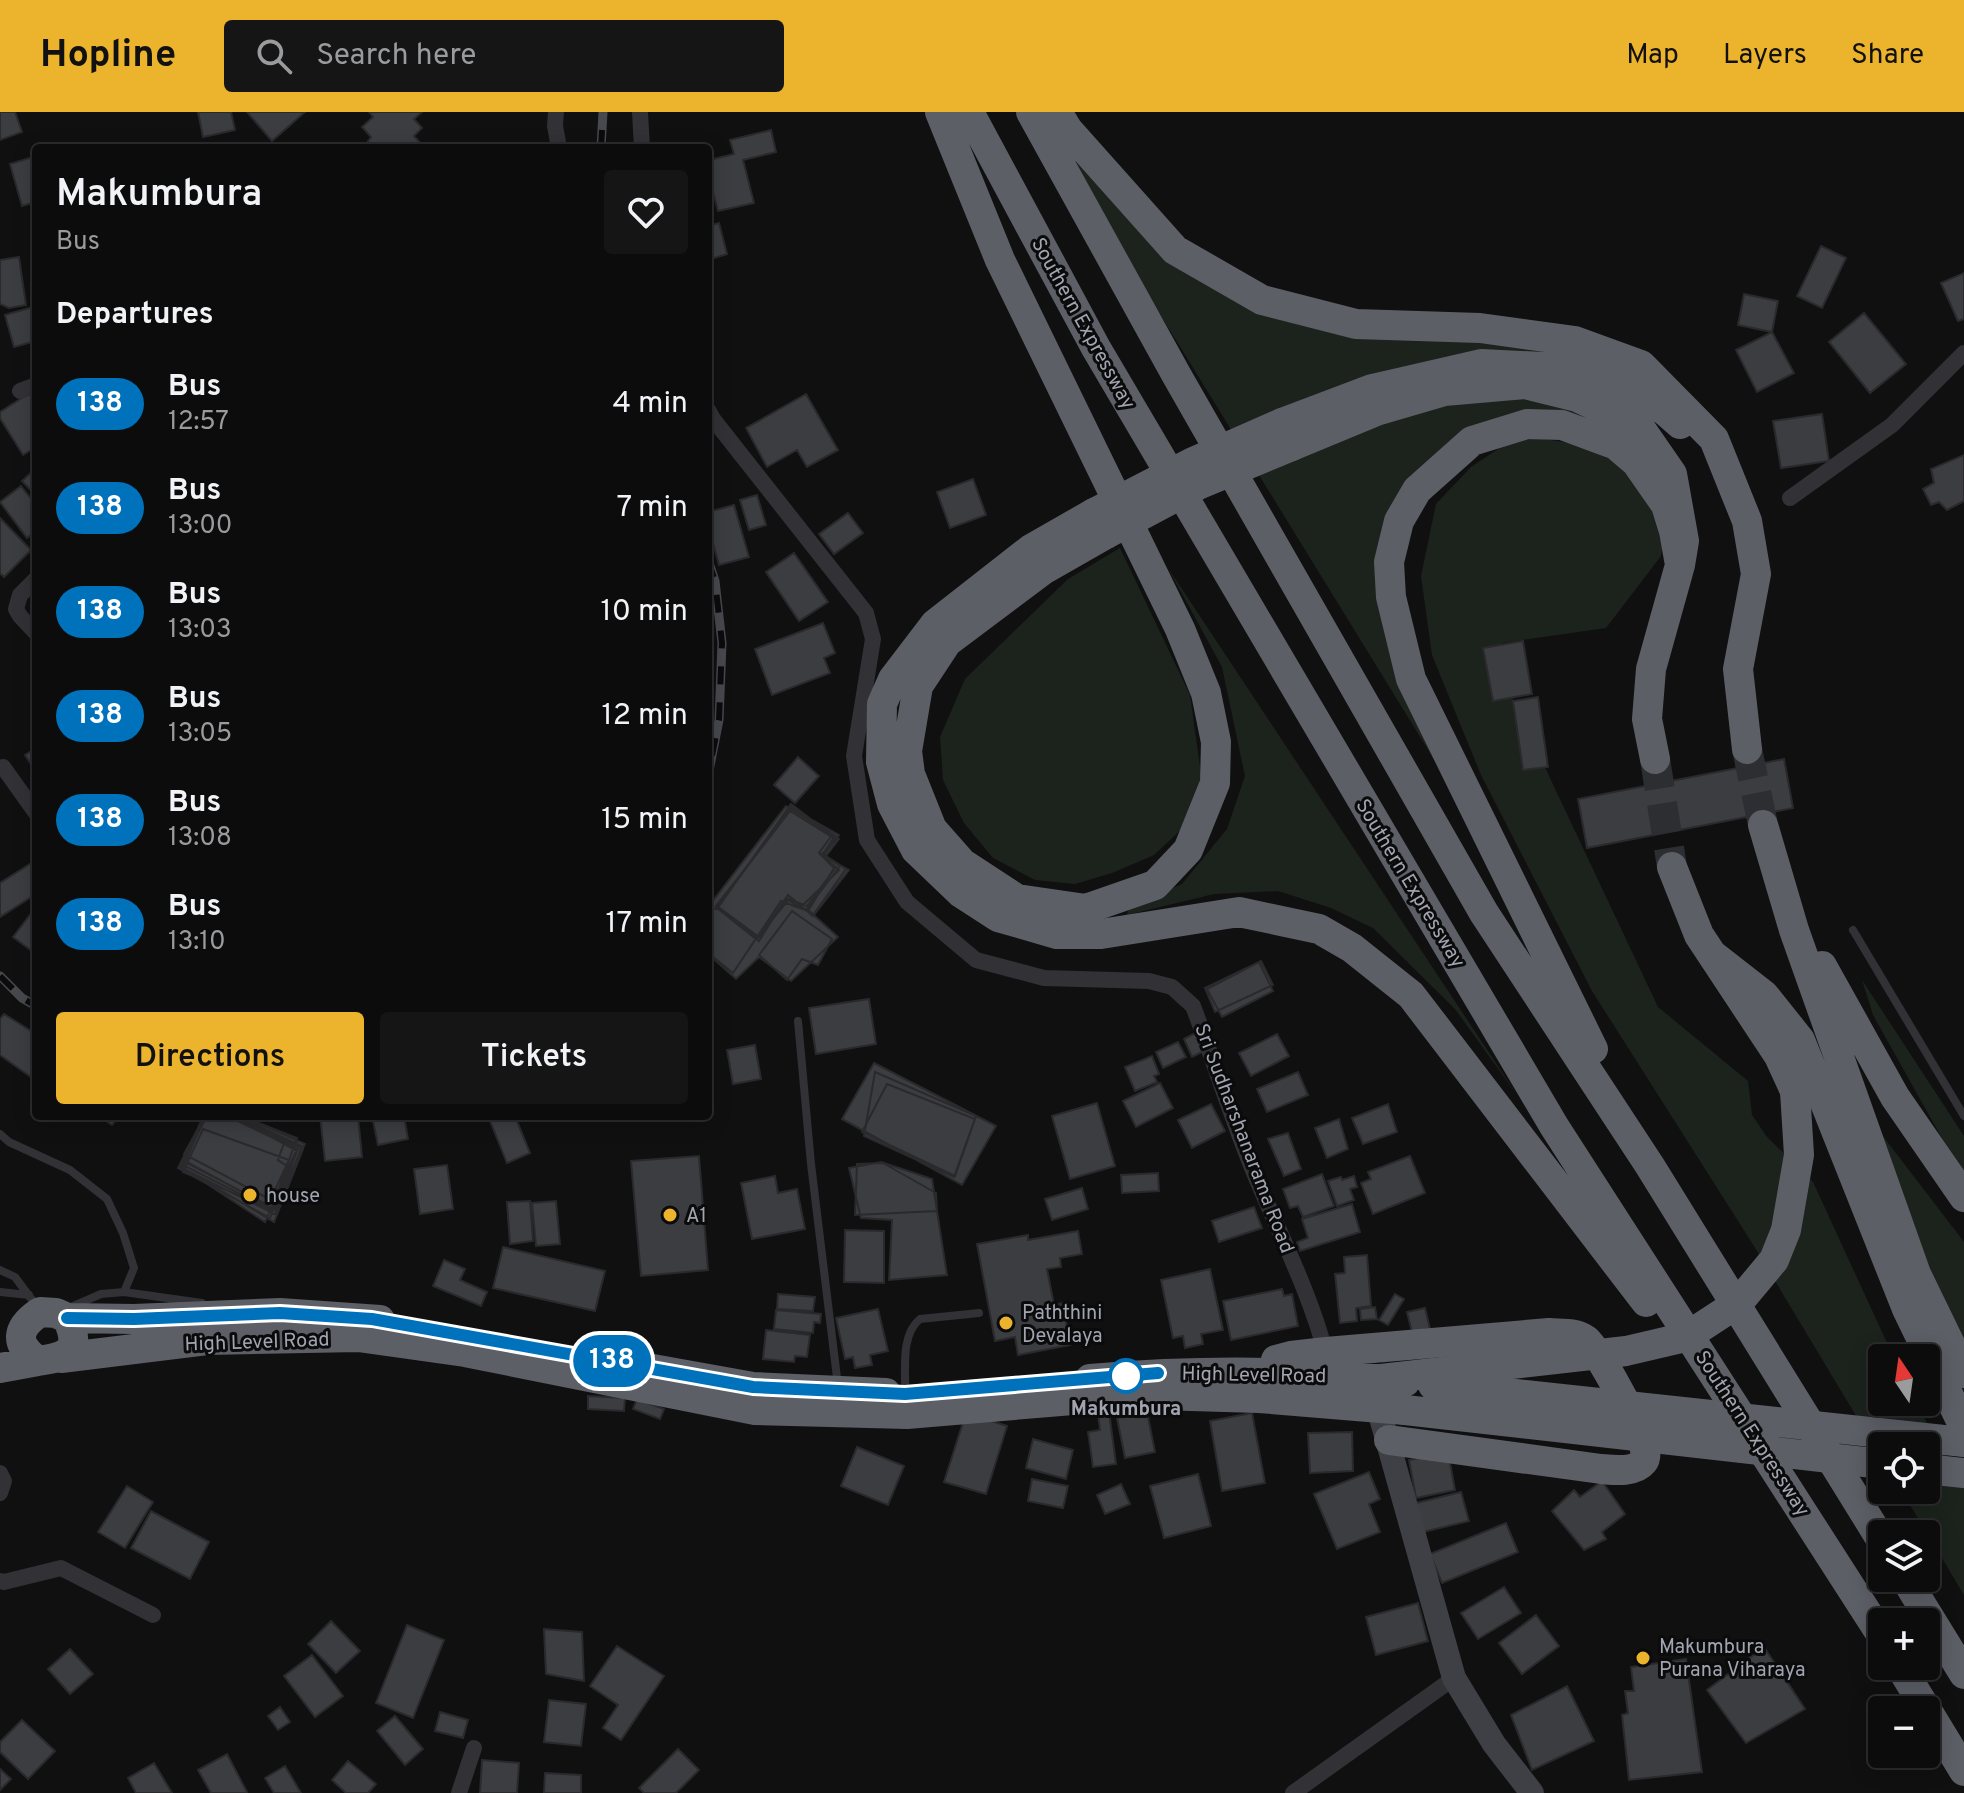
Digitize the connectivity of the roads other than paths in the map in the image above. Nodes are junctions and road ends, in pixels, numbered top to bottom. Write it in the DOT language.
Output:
graph roads {
  1 [pos="556,112"];
  2 [pos="640,112"];
  3 [pos="940,112"];
  4 [pos="969,112"];
  5 [pos="1031,112"];
  6 [pos="1057,112"];
  7 [pos="558,144"];
  8 [pos="642,144"];
  9 [pos="1964,353"];
  10 [pos="712,417"];
  11 [pos="1287,434"];
  12 [pos="1790,498"];
  13 [pos="1740,502"];
  14 [pos="1100,524"];
  15 [pos="1680,565"];
  16 [pos="32,583"];
  17 [pos="32,629"];
  18 [pos="1747,749"];
  19 [pos="1655,759"];
  20 [pos="3,767"];
  21 [pos="32,807"];
  22 [pos="1763,825"];
  23 [pos="1672,867"];
  24 [pos="1794,930"];
  25 [pos="1853,930"];
  26 [pos="1714,956"];
  27 [pos="798,1021"];
  28 [pos="1964,1116"];
  29 [pos="0,1134"];
  30 [pos="4,1143"];
  31 [pos="1650,1166"];
  32 [pos="1964,1197"];
  33 [pos="0,1270"];
  34 [pos="0,1292"];
  35 [pos="124,1292"];
  36 [pos="44,1312"];
  37 [pos="280,1313"];
  38 [pos="979,1313"];
  39 [pos="0,1327"];
  40 [pos="49,1360"];
  41 [pos="1329,1363"];
  42 [pos="0,1368"];
  43 [pos="1964,1373"];
  44 [pos="839,1391"];
  45 [pos="905,1394"];
  46 [pos="1394,1395"];
  47 [pos="1964,1427"];
  48 [pos="1389,1440"];
  49 [pos="1964,1442"];
  50 [pos="1868,1462"];
  51 [pos="1940,1470"];
  52 [pos="0,1473"];
  53 [pos="1964,1473"];
  54 [pos="0,1493"];
  55 [pos="1869,1520"];
  56 [pos="0,1581"];
  57 [pos="1849,1582"];
  58 [pos="1914,1592"];
  59 [pos="1868,1613"];
  60 [pos="153,1615"];
  61 [pos="1964,1674"];
  62 [pos="1454,1678"];
  63 [pos="1909,1680"];
  64 [pos="474,1748"];
  65 [pos="1964,1771"];
  66 [pos="459,1793"];
  67 [pos="1293,1793"];
  68 [pos="1532,1793"];
  1 -- 7 [label="street"];
  2 -- 8 [label="street"];
  3 -- 14 [label="highway"];
  4 -- 57 [label="highway, Southern Expressway"];
  5 -- 31 [label="highway"];
  6 -- 13 [label="highway"];
  9 -- 12 [label="street"];
  10 -- 41 [label="street, Sri Sudharshanarama Road"];
  11 -- 13 [label="highway"];
  11 -- 14 [label="highway, bridge"];
  11 -- 15 [label="highway"];
  13 -- 18 [label="highway"];
  14 -- 57 [label="highway"];
  15 -- 19 [label="highway"];
  15 -- 31 [label="highway"];
  16 -- 17 [label="street"];
  20 -- 21 [label="street"];
  22 -- 24 [label="highway"];
  23 -- 26 [label="highway"];
  24 -- 32 [label="highway"];
  24 -- 43 [label="highway"];
  25 -- 28 [label="lane"];
  26 -- 46 [label="highway, bridge"];
  26 -- 47 [label="highway"];
  27 -- 44 [label="lane"];
  29 -- 30 [label="lane"];
  30 -- 35 [label="lane"];
  31 -- 55 [label="highway"];
  33 -- 36 [label="lane"];
  34 -- 36 [label="lane"];
  35 -- 36 [label="lane"];
  35 -- 37 [label="lane"];
  36 -- 37 [label="highway, High Level Road"];
  36 -- 39 [label="highway, High Level Road"];
  36 -- 40 [label="highway"];
  36 -- 40 [label="highway"];
  37 -- 44 [label="highway, High Level Road"];
  38 -- 45 [label="lane"];
  40 -- 42 [label="highway, High Level Road"];
  40 -- 46 [label="highway, High Level Road"];
  41 -- 45 [label="highway, High Level Road"];
  41 -- 46 [label="highway, High Level Road"];
  41 -- 48 [label="highway"];
  44 -- 45 [label="highway, High Level Road"];
  46 -- 48 [label="street"];
  46 -- 49 [label="highway, High Level Road, bridge"];
  46 -- 50 [label="highway, High Level Road, bridge"];
  48 -- 62 [label="street"];
  51 -- 53 [label="highway"];
  52 -- 54 [label="street"];
  56 -- 60 [label="street"];
  57 -- 59 [label="highway, Southern Expressway"];
  58 -- 61 [label="highway"];
  62 -- 67 [label="street"];
  62 -- 68 [label="street"];
  63 -- 65 [label="highway"];
  64 -- 66 [label="street"];
}
